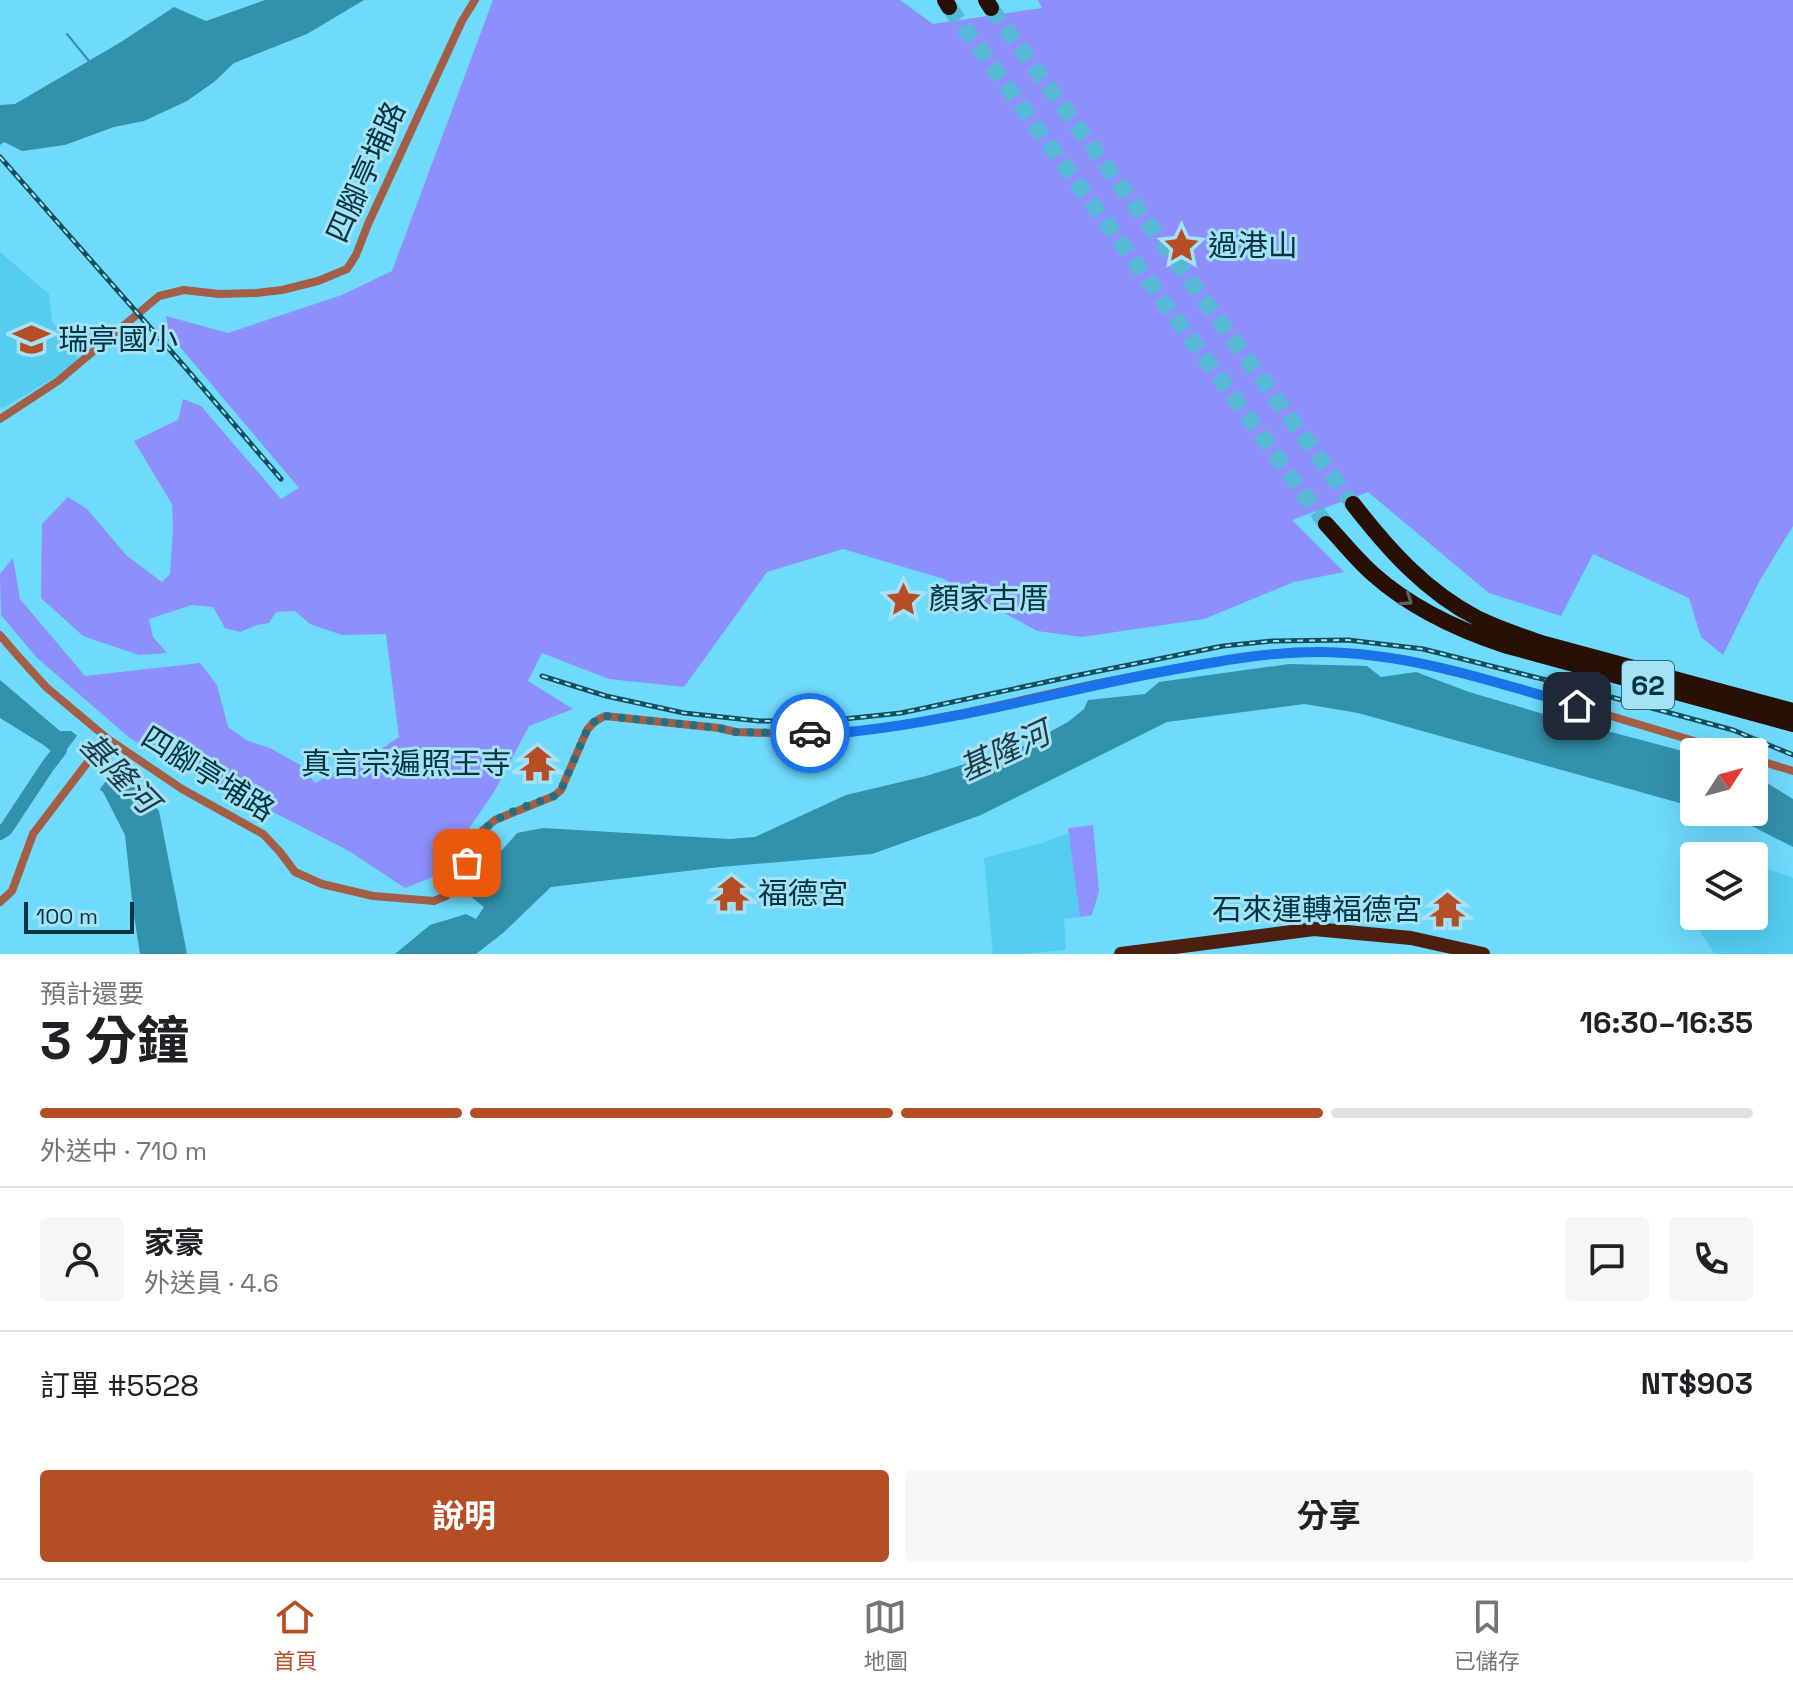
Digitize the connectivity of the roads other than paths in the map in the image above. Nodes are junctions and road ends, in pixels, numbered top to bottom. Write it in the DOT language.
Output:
graph roads {
  1 [pos="475,0"];
  2 [pos="0,419"];
  3 [pos="1353,504"];
  4 [pos="1326,524"];
  5 [pos="0,635"];
  6 [pos="1793,711"];
  7 [pos="1793,724"];
  8 [pos="1684,738"];
  9 [pos="108,739"];
  10 [pos="1768,763"];
  11 [pos="1793,771"];
  12 [pos="0,902"];
  13 [pos="1121,954"];
  14 [pos="1483,954"];
  1 -- 2 [label="street, 四腳亭埔路"];
  3 -- 6 [label="highway, 62"];
  4 -- 7 [label="highway, 62, one-way"];
  5 -- 9 [label="street, 四腳亭埔路"];
  8 -- 9 [label="street, 四腳亭埔路"];
  9 -- 12 [label="street"];
  10 -- 11 [label="street"];
  13 -- 14 [label="main road"];
}
